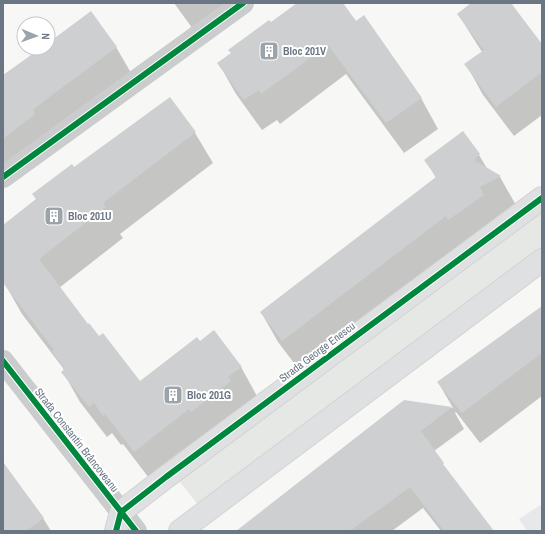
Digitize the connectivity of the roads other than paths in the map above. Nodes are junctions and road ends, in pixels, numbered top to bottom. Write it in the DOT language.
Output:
graph roads {
  1 [pos="243,3"];
  2 [pos="3,177"];
  3 [pos="542,198"];
  4 [pos="542,260"];
  5 [pos="3,361"];
  6 [pos="119,522"];
  7 [pos="136,531"];
  8 [pos="180,531"];
  1 -- 2 [label="street"];
  3 -- 6 [label="street, Strada George Enescu"];
  4 -- 8 [label="street"];
  5 -- 6 [label="street, Strada Constantin Brâncoveanu"];
  6 -- 7 [label="street, Strada Constantin Brâncoveanu"];
}
